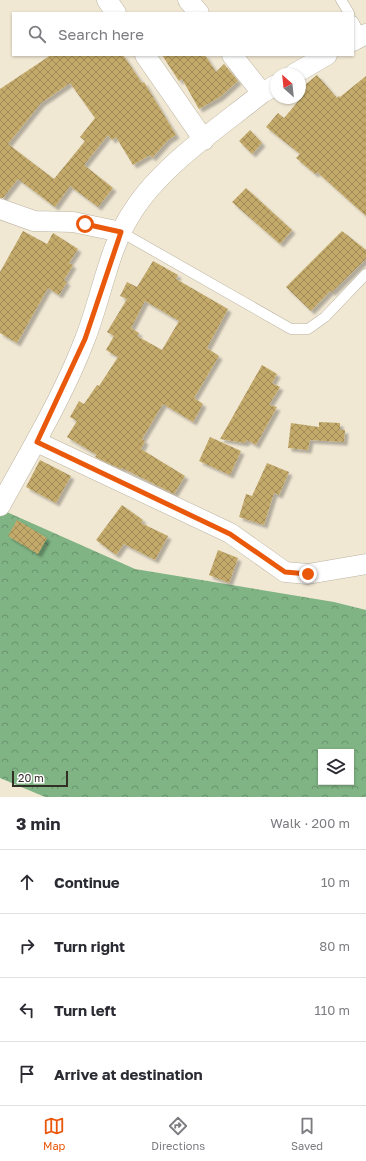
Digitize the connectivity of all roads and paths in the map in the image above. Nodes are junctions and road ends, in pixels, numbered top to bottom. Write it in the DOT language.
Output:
graph roads {
  1 [pos="107,0"];
  2 [pos="188,0"];
  3 [pos="342,0"];
  4 [pos="115,12"];
  5 [pos="198,12"];
  6 [pos="348,12"];
  7 [pos="146,56"];
  8 [pos="233,56"];
  9 [pos="325,56"];
  10 [pos="304,68"];
  11 [pos="269,89"];
  12 [pos="204,140"];
  13 [pos="0,209"];
  14 [pos="121,232"];
  15 [pos="366,274"];
  16 [pos="37,442"];
  17 [pos="0,505"];
  18 [pos="366,564"];
  1 -- 4 [label="street"];
  2 -- 5 [label="street"];
  3 -- 6 [label="lane"];
  7 -- 12 [label="street"];
  8 -- 11 [label="street"];
  9 -- 10 [label="street"];
  11 -- 12 [label="street"];
  12 -- 14 [label="street"];
  13 -- 14 [label="street"];
  14 -- 15 [label="lane"];
  14 -- 16 [label="street"];
  16 -- 17 [label="street"];
  16 -- 18 [label="street"];
}
